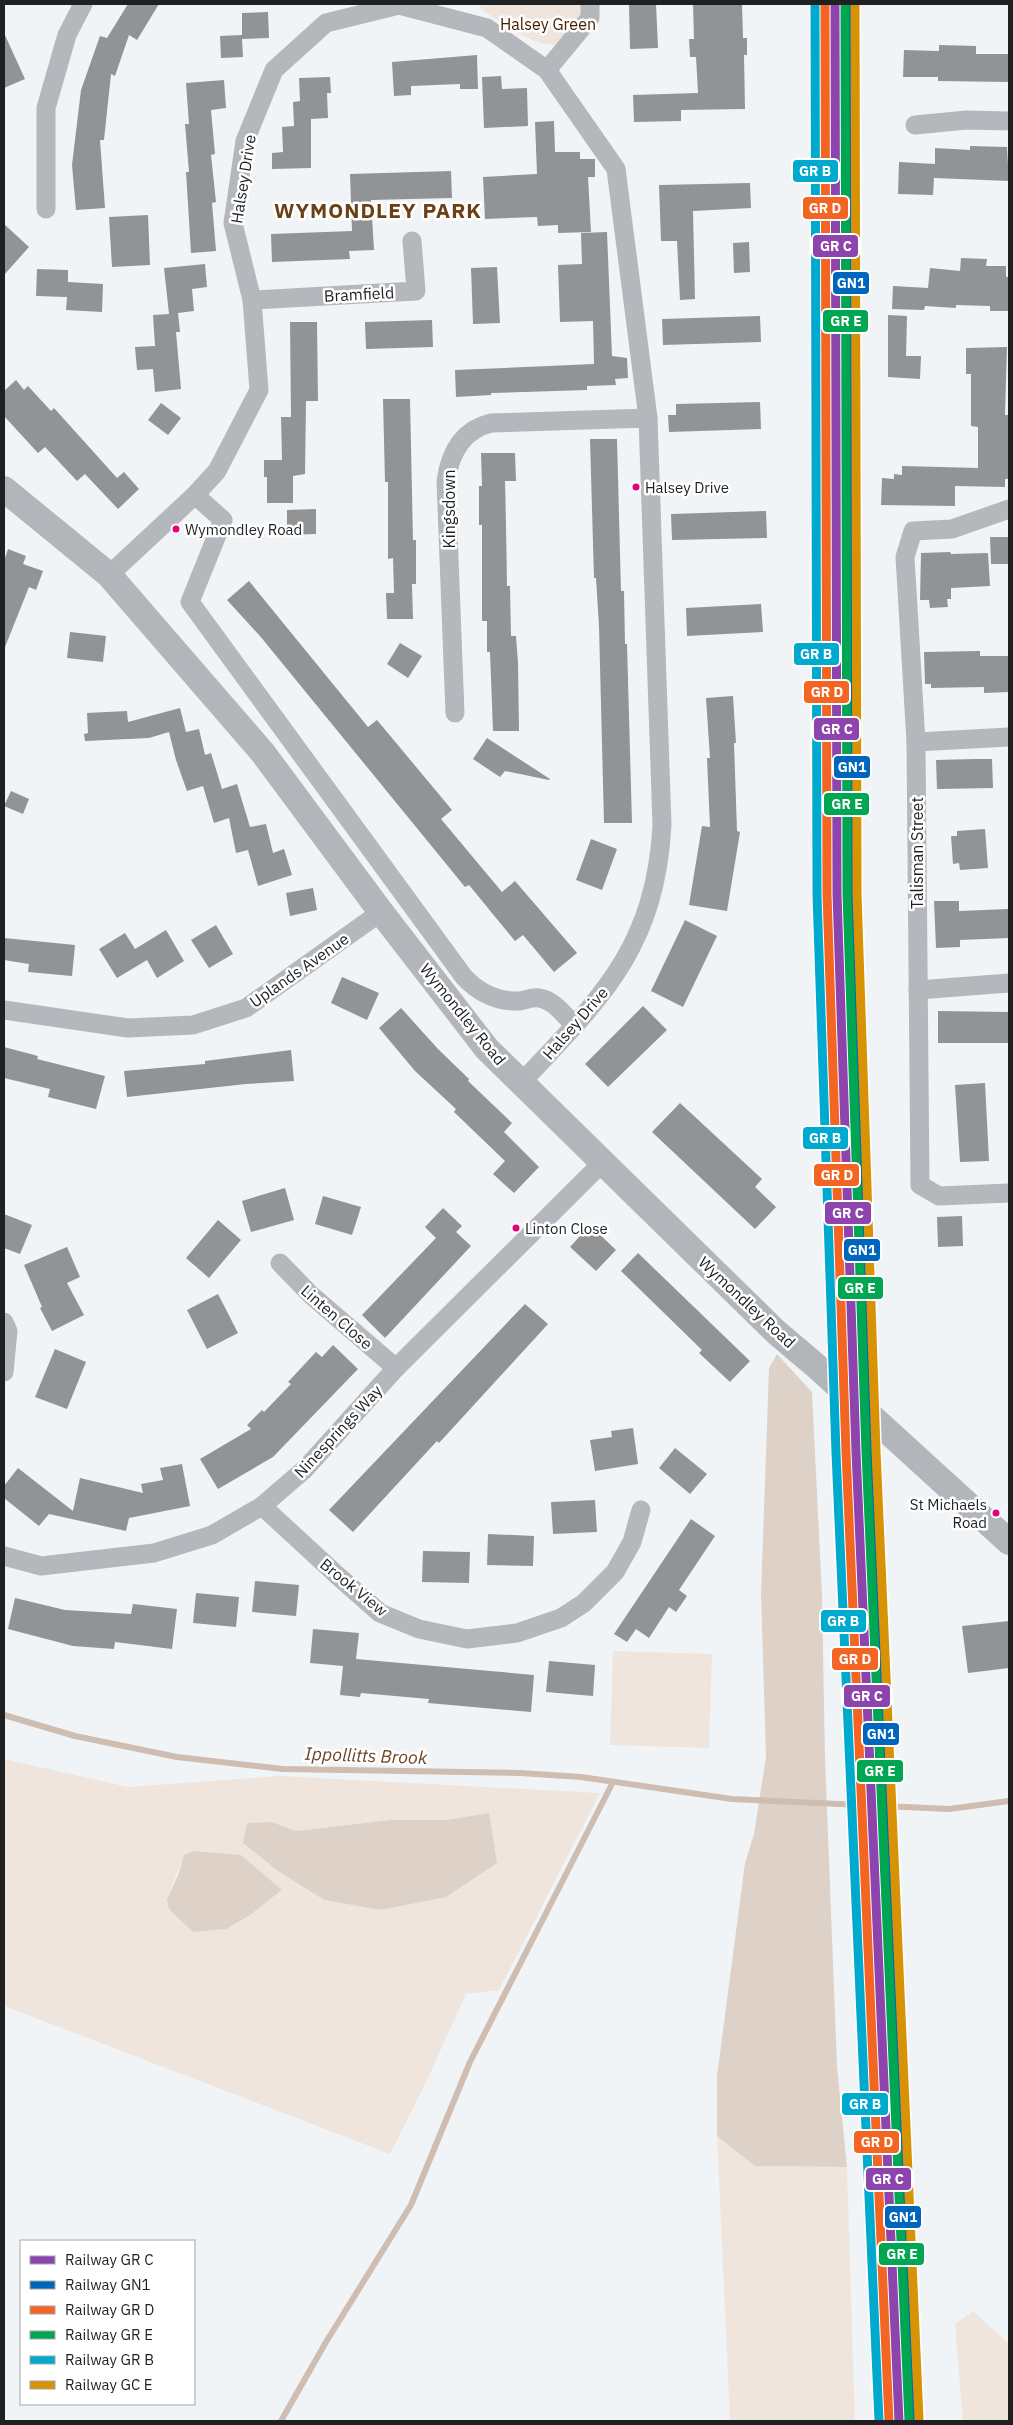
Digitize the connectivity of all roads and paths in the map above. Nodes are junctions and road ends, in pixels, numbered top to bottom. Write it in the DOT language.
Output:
graph roads {
  1 [pos="83,4"];
  2 [pos="399,4"];
  3 [pos="590,4"];
  4 [pos="547,70"];
  5 [pos="1009,121"];
  6 [pos="915,124"];
  7 [pos="46,209"];
  8 [pos="412,241"];
  9 [pos="252,300"];
  10 [pos="648,418"];
  11 [pos="195,495"];
  12 [pos="6,497"];
  13 [pos="1009,509"];
  14 [pos="109,575"];
  15 [pos="455,713"];
  16 [pos="1009,737"];
  17 [pos="916,742"];
  18 [pos="382,912"];
  19 [pos="1009,983"];
  20 [pos="918,990"];
  21 [pos="4,1010"];
  22 [pos="575,1026"];
  23 [pos="521,1083"];
  24 [pos="602,1162"];
  25 [pos="1009,1193"];
  26 [pos="280,1263"];
  27 [pos="4,1322"];
  28 [pos="396,1368"];
  29 [pos="4,1372"];
  30 [pos="262,1506"];
  31 [pos="641,1510"];
  32 [pos="1009,1542"];
  33 [pos="4,1556"];
  1 -- 7 [label="street"];
  2 -- 4 [label="street, Halsey Drive"];
  2 -- 9 [label="street, Halsey Drive"];
  3 -- 4 [label="street"];
  4 -- 10 [label="street, Halsey Drive"];
  5 -- 6 [label="street"];
  8 -- 9 [label="street, Bramfield"];
  9 -- 11 [label="street, Halsey Drive"];
  10 -- 15 [label="street, Kingsdown"];
  10 -- 22 [label="street, Halsey Drive"];
  11 -- 14 [label="street, Halsey Drive"];
  11 -- 22 [label="street, Wymondley Road"];
  12 -- 14 [label="street, Wymondley Road"];
  13 -- 17 [label="street, Talisman Street"];
  14 -- 18 [label="street, Wymondley Road"];
  16 -- 17 [label="street"];
  17 -- 20 [label="street, Talisman Street"];
  18 -- 21 [label="street, Uplands Avenue"];
  18 -- 23 [label="street, Wymondley Road"];
  19 -- 20 [label="street"];
  20 -- 25 [label="street, Talisman Street"];
  22 -- 23 [label="street, Halsey Drive"];
  23 -- 24 [label="street, Wymondley Road"];
  24 -- 28 [label="street, Ninesprings Way"];
  24 -- 32 [label="street, Wymondley Road"];
  26 -- 28 [label="street, Linten Close"];
  27 -- 29 [label="street"];
  28 -- 30 [label="street, Ninesprings Way"];
  30 -- 31 [label="street, Brook View"];
  30 -- 33 [label="street, Ninesprings Way"];
}
